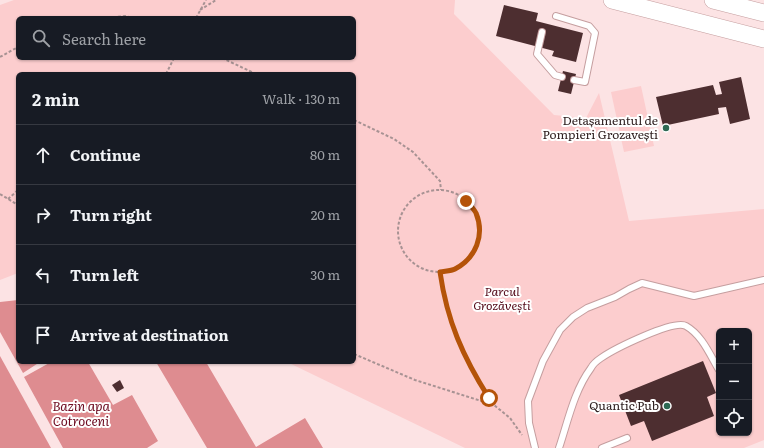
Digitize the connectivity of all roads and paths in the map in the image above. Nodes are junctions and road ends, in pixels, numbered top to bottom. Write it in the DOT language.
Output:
graph roads {
  1 [pos="206,0"];
  2 [pos="216,0"];
  3 [pos="612,0"];
  4 [pos="714,0"];
  5 [pos="199,11"];
  6 [pos="764,13"];
  7 [pos="197,16"];
  8 [pos="556,16"];
  9 [pos="542,32"];
  10 [pos="764,39"];
  11 [pos="16,47"];
  12 [pos="0,57"];
  13 [pos="173,60"];
  14 [pos="226,60"];
  15 [pos="167,72"];
  16 [pos="252,72"];
  17 [pos="562,77"];
  18 [pos="574,80"];
  19 [pos="356,121"];
  20 [pos="441,190"];
  21 [pos="16,192"];
  22 [pos="0,194"];
  23 [pos="8,199"];
  24 [pos="16,204"];
  25 [pos="440,272"];
  26 [pos="764,280"];
  27 [pos="356,355"];
  28 [pos="716,365"];
  29 [pos="494,405"];
  30 [pos="523,437"];
  31 [pos="627,438"];
  32 [pos="535,448"];
  33 [pos="559,448"];
  34 [pos="602,448"];
  1 -- 5 [label="path"];
  2 -- 5 [label="path"];
  3 -- 10 [label="main road"];
  4 -- 6 [label="main road"];
  5 -- 7 [label="path"];
  8 -- 18 [label="lane"];
  9 -- 17 [label="lane"];
  11 -- 12 [label="path"];
  13 -- 15 [label="path"];
  14 -- 16 [label="path"];
  19 -- 20 [label="path"];
  20 -- 25 [label="path"];
  20 -- 25 [label="path"];
  21 -- 23 [label="path"];
  22 -- 23 [label="path"];
  23 -- 24 [label="path"];
  25 -- 29 [label="path"];
  26 -- 32 [label="lane"];
  27 -- 29 [label="path"];
  28 -- 33 [label="lane"];
  29 -- 30 [label="path"];
  31 -- 34 [label="lane"];
}
